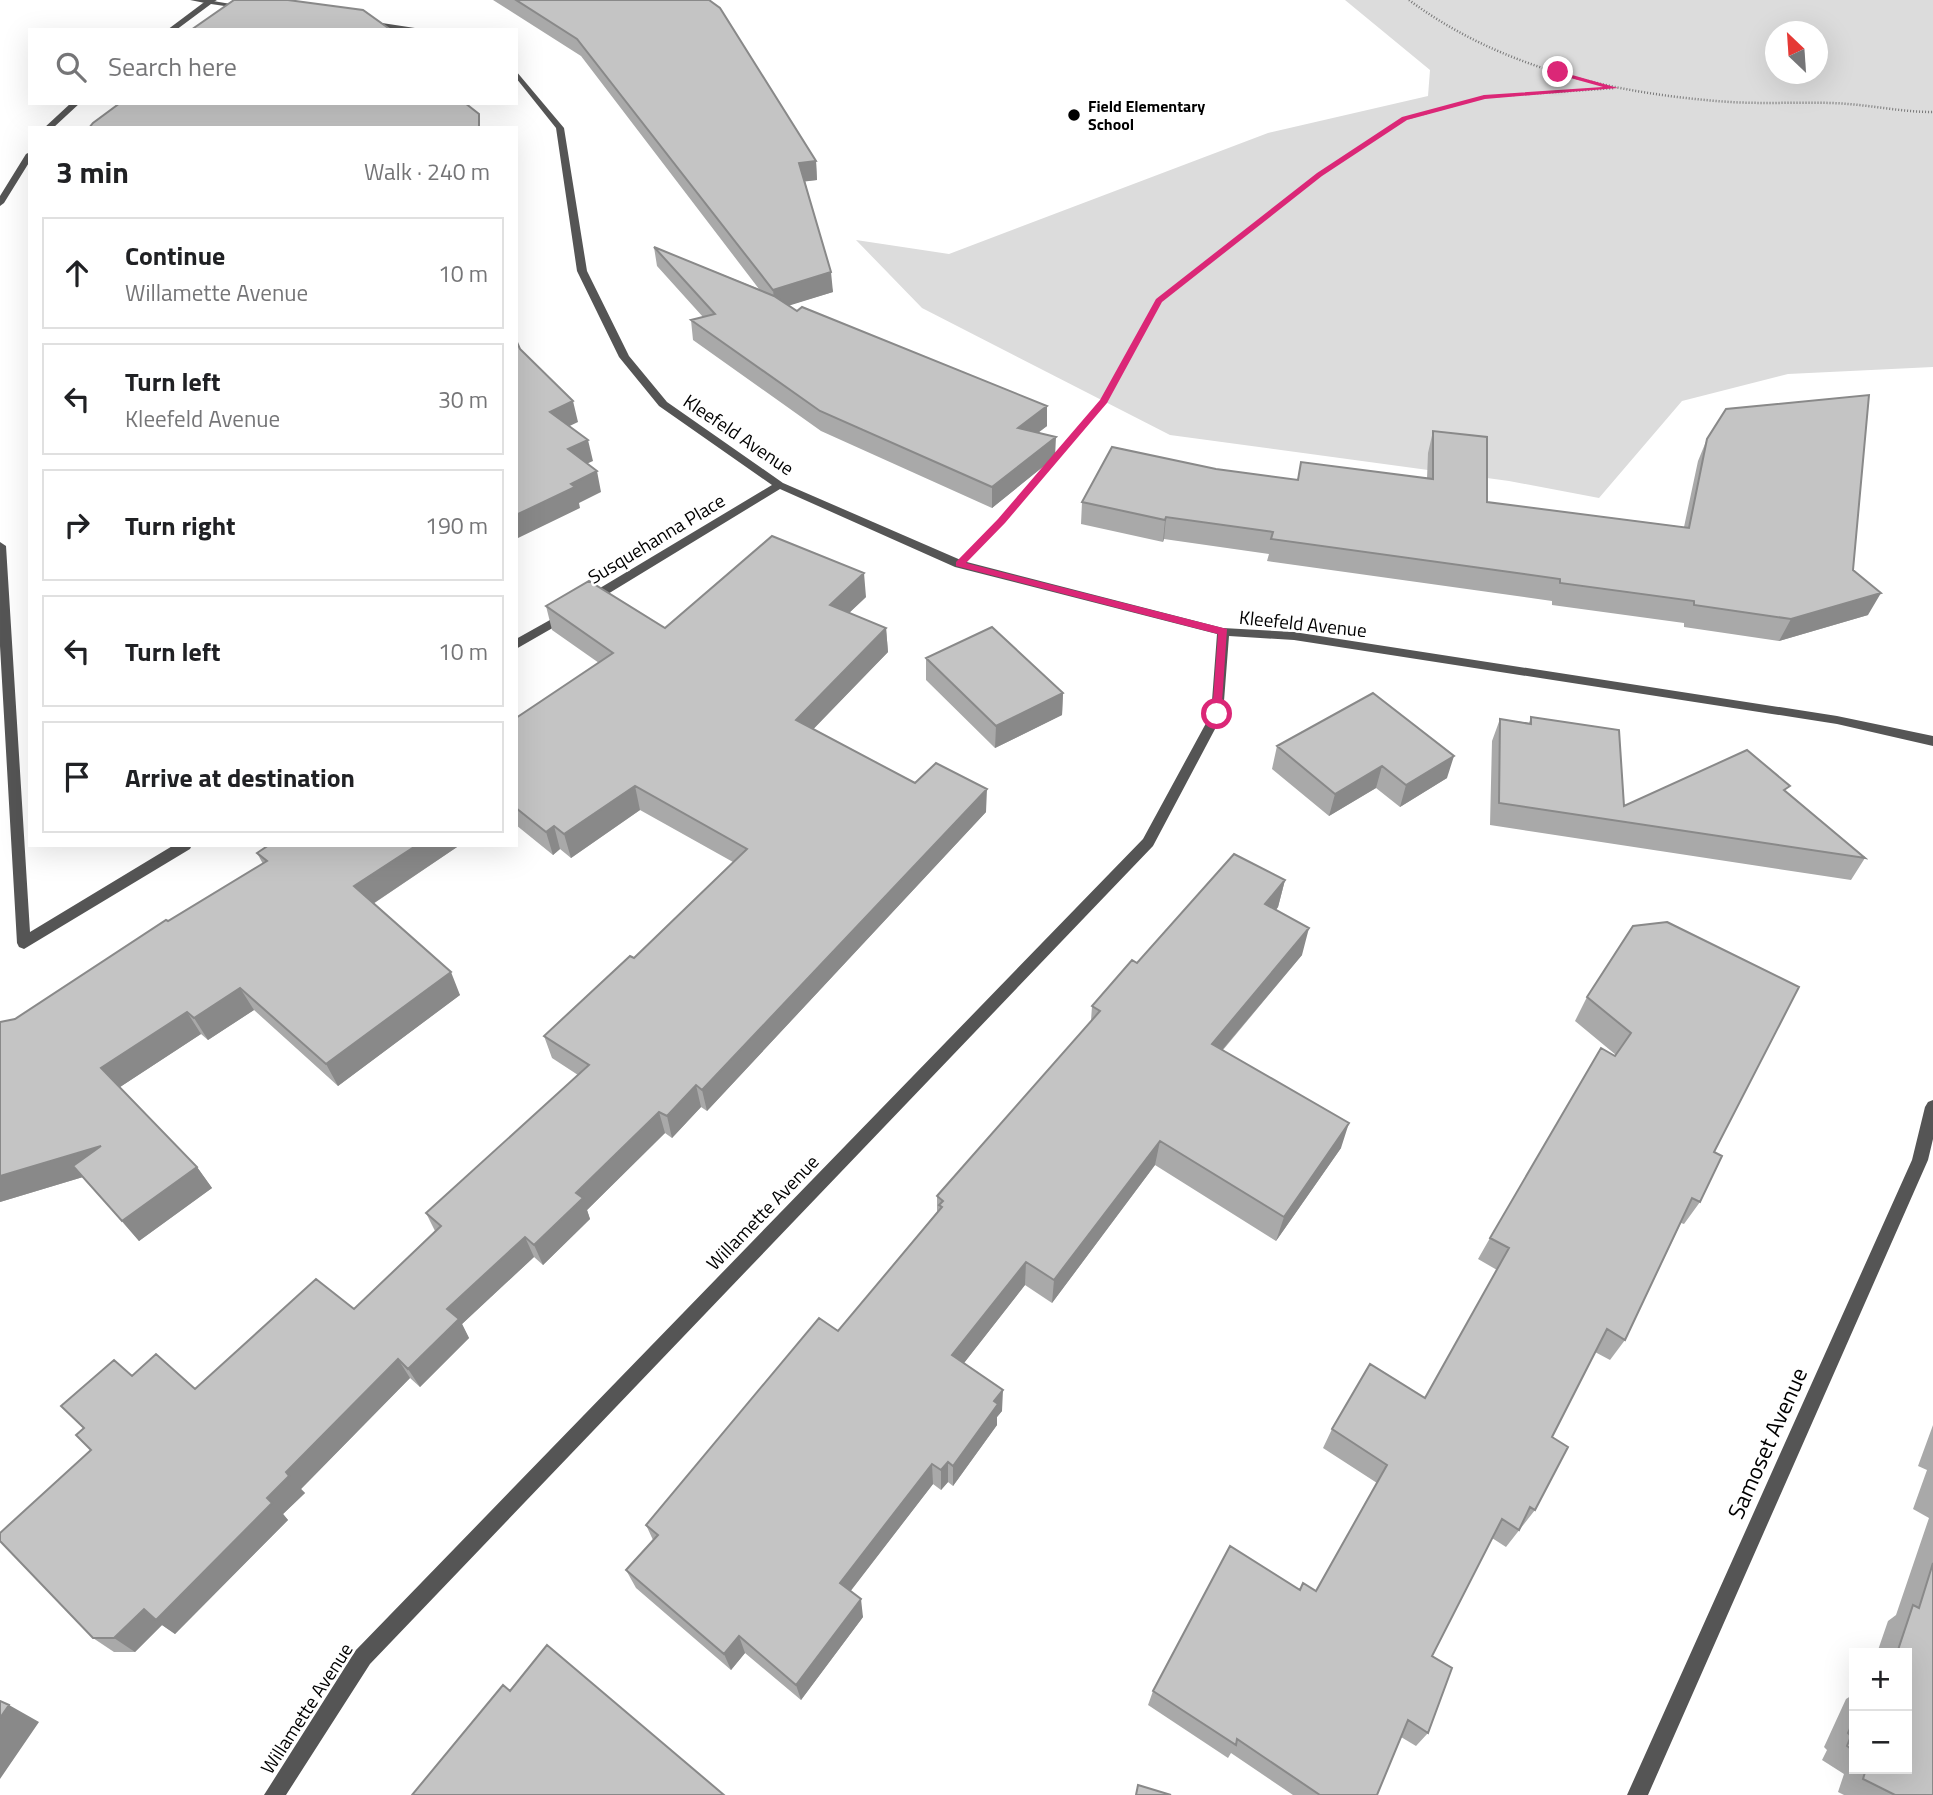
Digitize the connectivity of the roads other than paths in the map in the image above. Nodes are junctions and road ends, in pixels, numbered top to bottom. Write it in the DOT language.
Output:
graph roads {
  1 [pos="194,0"];
  2 [pos="212,1"];
  3 [pos="249,7"];
  4 [pos="353,20"];
  5 [pos="174,28"];
  6 [pos="403,28"];
  7 [pos="518,76"];
  8 [pos="74,105"];
  9 [pos="50,126"];
  10 [pos="28,157"];
  11 [pos="0,203"];
  12 [pos="779,485"];
  13 [pos="0,546"];
  14 [pos="1223,632"];
  15 [pos="518,644"];
  16 [pos="1933,741"];
  17 [pos="182,847"];
  18 [pos="1933,1107"];
  19 [pos="274,1795"];
  20 [pos="1637,1795"];
  1 -- 2 [label="street"];
  2 -- 3 [label="street"];
  2 -- 5 [label="street"];
  4 -- 6 [label="street"];
  7 -- 12 [label="street, Kleefeld Avenue"];
  8 -- 9 [label="street"];
  10 -- 11 [label="street"];
  12 -- 14 [label="street, Kleefeld Avenue"];
  12 -- 15 [label="street, Susquehanna Place"];
  13 -- 17 [label="street"];
  14 -- 16 [label="street, Kleefeld Avenue"];
  14 -- 19 [label="street, Willamette Avenue"];
  18 -- 20 [label="street, Samoset Avenue"];
}
